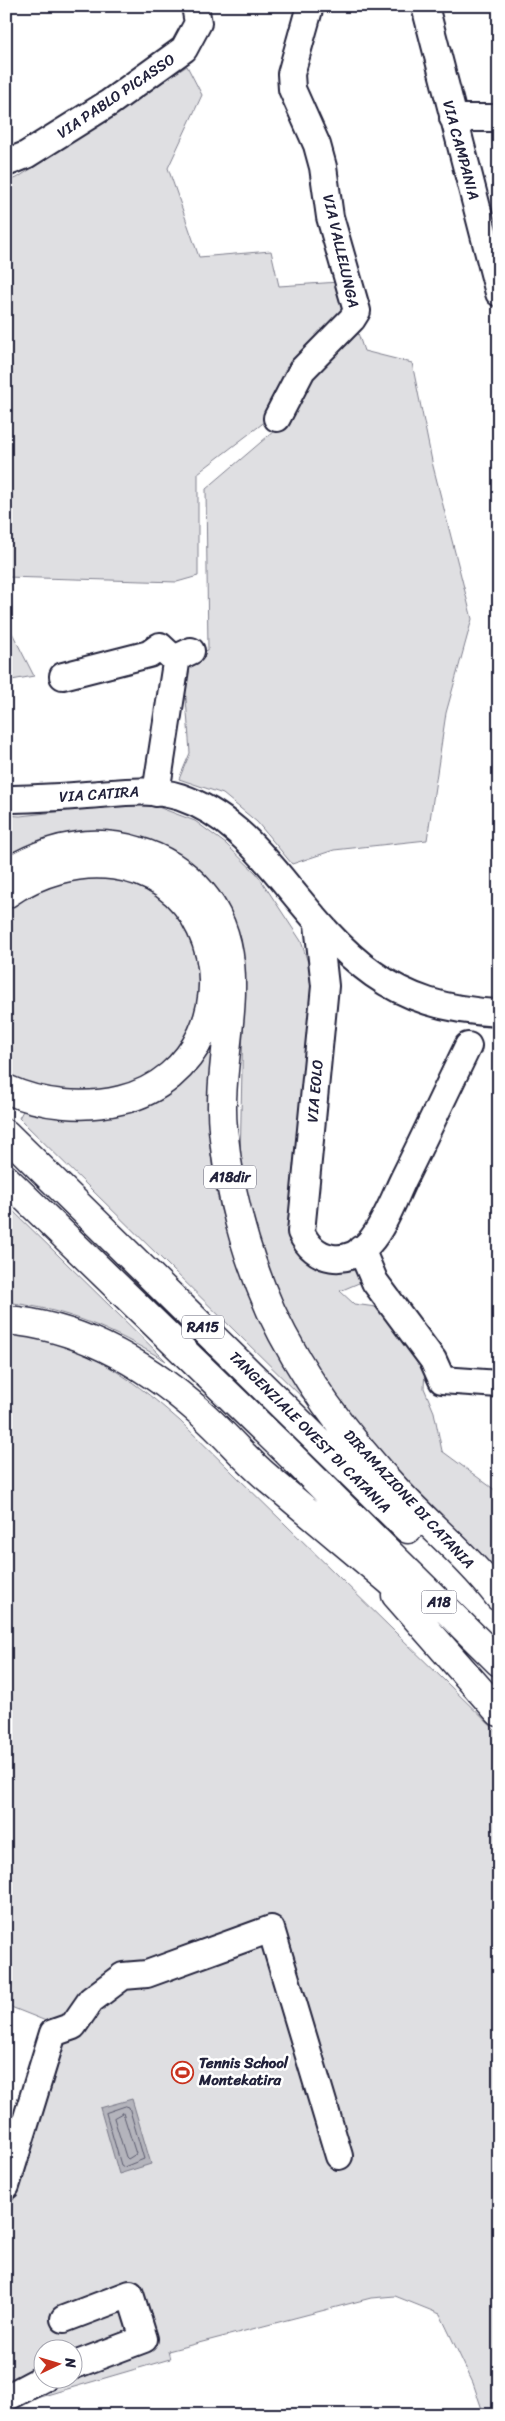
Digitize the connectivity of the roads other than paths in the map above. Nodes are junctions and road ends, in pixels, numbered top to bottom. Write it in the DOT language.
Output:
graph roads {
  1 [pos="195,6"];
  2 [pos="310,6"];
  3 [pos="425,6"];
  4 [pos="453,118"];
  5 [pos="499,118"];
  6 [pos="6,163"];
  7 [pos="499,293"];
  8 [pos="277,418"];
  9 [pos="64,676"];
  10 [pos="156,793"];
  11 [pos="6,799"];
  12 [pos="6,873"];
  13 [pos="6,894"];
  14 [pos="318,924"];
  15 [pos="499,1001"];
  16 [pos="499,1013"];
  17 [pos="468,1046"];
  18 [pos="6,1089"];
  19 [pos="6,1134"];
  20 [pos="6,1179"];
  21 [pos="365,1246"];
  22 [pos="6,1320"];
  23 [pos="499,1384"];
  24 [pos="399,1520"];
  25 [pos="371,1550"];
  26 [pos="499,1596"];
  27 [pos="499,1616"];
  28 [pos="499,1662"];
  29 [pos="499,1675"];
  30 [pos="499,1712"];
  31 [pos="339,2156"];
  32 [pos="6,2186"];
  33 [pos="64,2319"];
  34 [pos="82,2363"];
  35 [pos="32,2384"];
  36 [pos="6,2398"];
  1 -- 6 [label="street, VIA PABLO PICASSO"];
  2 -- 8 [label="street, VIA VALLELUNGA"];
  3 -- 4 [label="street, VIA CAMPANIA"];
  4 -- 5 [label="street"];
  4 -- 7 [label="street, VIA CAMPANIA"];
  9 -- 10 [label="street"];
  10 -- 11 [label="street, VIA CATIRA"];
  10 -- 14 [label="street, VIA CATIRA"];
  12 -- 26 [label="highway, DIRAMAZIONE DI CATANIA / A18dir"];
  13 -- 18 [label="highway"];
  14 -- 15 [label="street"];
  14 -- 16 [label="street"];
  14 -- 21 [label="street, VIA EOLO"];
  17 -- 21 [label="street"];
  19 -- 24 [label="highway, TANGENZIALE OVEST DI CATANIA / RA15"];
  20 -- 25 [label="highway, TANGENZIALE OVEST DI CATANIA / RA15"];
  21 -- 23 [label="street"];
  22 -- 25 [label="highway"];
  24 -- 27 [label="highway, A18"];
  25 -- 28 [label="highway, A18"];
  25 -- 29 [label="highway"];
  25 -- 30 [label="highway"];
  31 -- 32 [label="street"];
  33 -- 34 [label="street"];
  35 -- 36 [label="street"];
}
